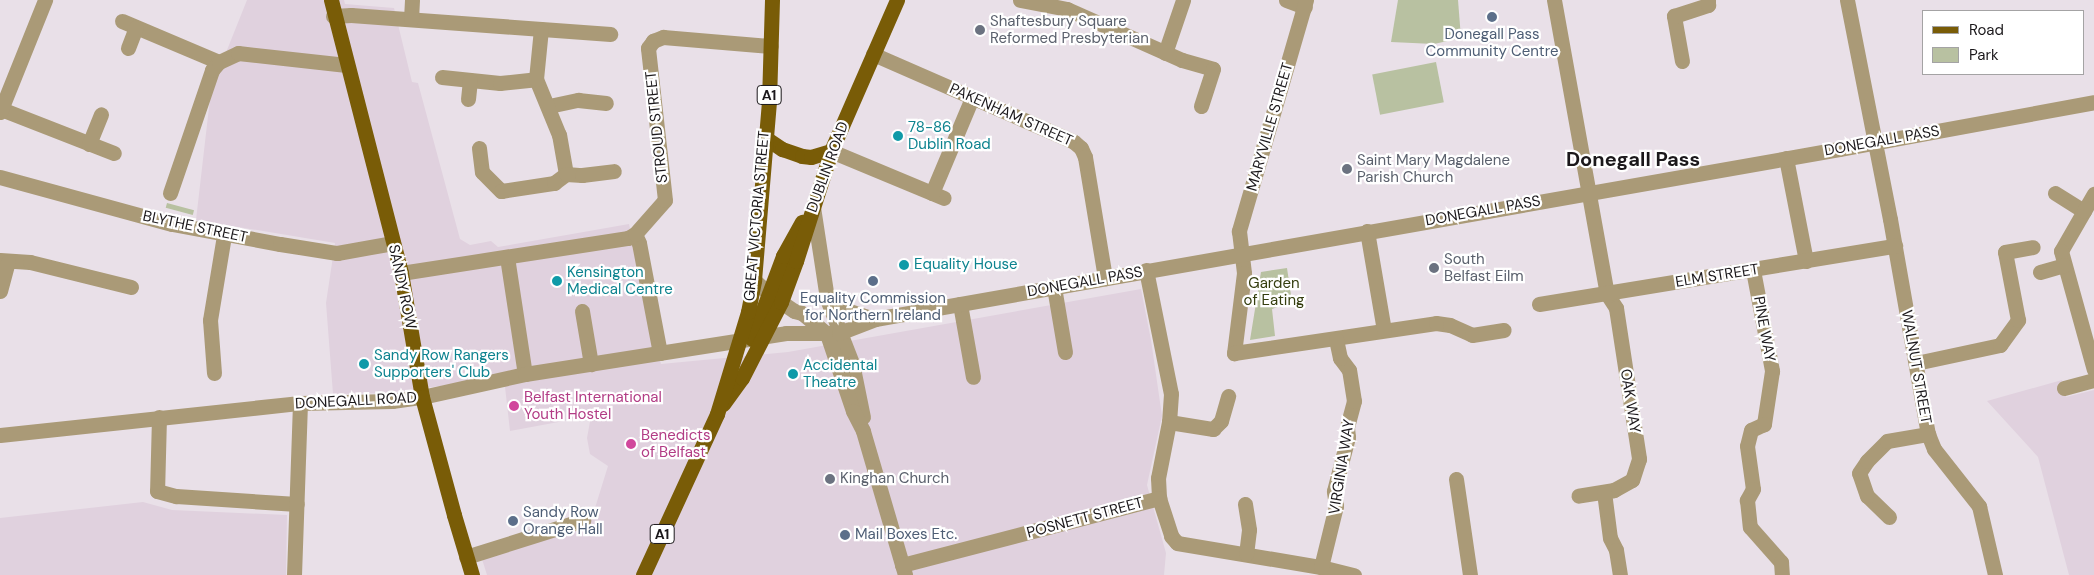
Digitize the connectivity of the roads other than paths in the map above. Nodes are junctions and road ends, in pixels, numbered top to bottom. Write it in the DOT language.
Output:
graph roads {
  1 [pos="45,0"];
  2 [pos="331,0"];
  3 [pos="412,0"];
  4 [pos="772,0"];
  5 [pos="897,0"];
  6 [pos="1020,0"];
  7 [pos="1183,0"];
  8 [pos="1286,0"];
  9 [pos="1554,0"];
  10 [pos="1708,0"];
  11 [pos="1847,0"];
  12 [pos="1305,3"];
  13 [pos="1069,4"];
  14 [pos="333,16"];
  15 [pos="411,19"];
  16 [pos="541,29"];
  17 [pos="610,34"];
  18 [pos="771,46"];
  19 [pos="128,48"];
  20 [pos="1165,53"];
  21 [pos="873,54"];
  22 [pos="1682,61"];
  23 [pos="219,62"];
  24 [pos="346,65"];
  25 [pos="442,77"];
  26 [pos="536,79"];
  27 [pos="470,80"];
  28 [pos="972,98"];
  29 [pos="468,99"];
  30 [pos="2094,102"];
  31 [pos="606,103"];
  32 [pos="549,106"];
  33 [pos="1201,106"];
  34 [pos="1,110"];
  35 [pos="101,114"];
  36 [pos="764,137"];
  37 [pos="1874,143"];
  38 [pos="90,144"];
  39 [pos="479,148"];
  40 [pos="831,151"];
  41 [pos="114,153"];
  42 [pos="1786,158"];
  43 [pos="614,171"];
  44 [pos="566,174"];
  45 [pos="0,177"];
  46 [pos="170,193"];
  47 [pos="1589,193"];
  48 [pos="2055,193"];
  49 [pos="2094,194"];
  50 [pos="814,203"];
  51 [pos="2084,211"];
  52 [pos="1367,230"];
  53 [pos="636,234"];
  54 [pos="224,235"];
  55 [pos="393,242"];
  56 [pos="1895,246"];
  57 [pos="2033,246"];
  58 [pos="1242,254"];
  59 [pos="507,257"];
  60 [pos="4,261"];
  61 [pos="1806,261"];
  62 [pos="2064,265"];
  63 [pos="1146,270"];
  64 [pos="1753,270"];
  65 [pos="2040,272"];
  66 [pos="401,273"];
  67 [pos="1105,278"];
  68 [pos="754,280"];
  69 [pos="131,287"];
  70 [pos="1054,287"];
  71 [pos="0,292"];
  72 [pos="1607,294"];
  73 [pos="775,298"];
  74 [pos="827,299"];
  75 [pos="960,304"];
  76 [pos="1539,304"];
  77 [pos="582,311"];
  78 [pos="873,319"];
  79 [pos="1384,330"];
  80 [pos="1504,330"];
  81 [pos="833,333"];
  82 [pos="751,339"];
  83 [pos="1336,339"];
  84 [pos="1065,352"];
  85 [pos="660,353"];
  86 [pos="1916,363"];
  87 [pos="592,364"];
  88 [pos="2094,370"];
  89 [pos="214,373"];
  90 [pos="525,374"];
  91 [pos="973,377"];
  92 [pos="2094,380"];
  93 [pos="2064,388"];
  94 [pos="1228,396"];
  95 [pos="422,397"];
  96 [pos="300,403"];
  97 [pos="717,414"];
  98 [pos="159,417"];
  99 [pos="1169,422"];
  100 [pos="1928,434"];
  101 [pos="0,435"];
  102 [pos="1456,479"];
  103 [pos="1604,492"];
  104 [pos="1578,496"];
  105 [pos="1159,498"];
  106 [pos="297,504"];
  107 [pos="1245,504"];
  108 [pos="583,514"];
  109 [pos="1889,517"];
  110 [pos="1246,554"];
  111 [pos="466,557"];
  112 [pos="1321,567"];
  113 [pos="903,570"];
  114 [pos="294,575"];
  115 [pos="472,575"];
  116 [pos="643,575"];
  117 [pos="1354,575"];
  118 [pos="1470,575"];
  119 [pos="1620,575"];
  120 [pos="1782,575"];
  121 [pos="1995,575"];
  1 -- 34 [label="street"];
  2 -- 14 [label="main road, SANDY ROW"];
  3 -- 15 [label="street"];
  4 -- 18 [label="main road, GREAT VICTORIA STREET / A1"];
  5 -- 21 [label="main road, DUBLIN ROAD / A1"];
  6 -- 13 [label="street"];
  7 -- 20 [label="street"];
  8 -- 12 [label="street"];
  9 -- 47 [label="street, OAK WAY"];
  10 -- 22 [label="street"];
  11 -- 37 [label="street, WALNUT STREET"];
  12 -- 58 [label="street, MARYVILLE STREET"];
  13 -- 20 [label="street"];
  14 -- 15 [label="street"];
  14 -- 24 [label="main road, SANDY ROW"];
  15 -- 16 [label="street"];
  16 -- 17 [label="street"];
  16 -- 26 [label="street"];
  18 -- 36 [label="main road, GREAT VICTORIA STREET / A1"];
  18 -- 53 [label="street, STROUD STREET"];
  19 -- 23 [label="street"];
  20 -- 33 [label="street"];
  21 -- 28 [label="street, PAKENHAM STREET"];
  21 -- 40 [label="main road, DUBLIN ROAD / A1"];
  23 -- 24 [label="street"];
  23 -- 46 [label="street"];
  24 -- 55 [label="main road, SANDY ROW"];
  25 -- 27 [label="street"];
  26 -- 27 [label="street"];
  26 -- 32 [label="street"];
  27 -- 29 [label="street"];
  28 -- 40 [label="street"];
  28 -- 67 [label="street, PAKENHAM STREET"];
  30 -- 37 [label="street, DONEGALL PASS"];
  31 -- 32 [label="street"];
  32 -- 44 [label="street"];
  34 -- 38 [label="street"];
  35 -- 38 [label="street"];
  36 -- 40 [label="main road"];
  36 -- 68 [label="main road, GREAT VICTORIA STREET / A1"];
  37 -- 42 [label="street, DONEGALL PASS"];
  37 -- 56 [label="street, WALNUT STREET"];
  38 -- 41 [label="street"];
  39 -- 44 [label="street"];
  40 -- 50 [label="main road, DUBLIN ROAD / A1"];
  42 -- 47 [label="street, DONEGALL PASS"];
  42 -- 61 [label="street"];
  43 -- 44 [label="street"];
  45 -- 54 [label="street, BLYTHE STREET"];
  47 -- 52 [label="street, DONEGALL PASS"];
  47 -- 72 [label="street, OAK WAY"];
  48 -- 51 [label="street"];
  49 -- 51 [label="street"];
  50 -- 73 [label="main road, DUBLIN ROAD / A1"];
  50 -- 74 [label="street"];
  51 -- 62 [label="street"];
  52 -- 58 [label="street, DONEGALL PASS"];
  52 -- 79 [label="street"];
  53 -- 59 [label="street"];
  53 -- 85 [label="street"];
  54 -- 55 [label="street, BLYTHE STREET"];
  54 -- 89 [label="street"];
  55 -- 66 [label="main road, SANDY ROW"];
  56 -- 61 [label="street, ELM STREET"];
  56 -- 86 [label="street, WALNUT STREET"];
  57 -- 86 [label="street"];
  58 -- 63 [label="street, DONEGALL PASS"];
  58 -- 83 [label="street, MARYVILLE STREET"];
  59 -- 66 [label="street"];
  59 -- 90 [label="street"];
  60 -- 69 [label="street"];
  60 -- 71 [label="street"];
  61 -- 64 [label="street, ELM STREET"];
  62 -- 65 [label="street"];
  62 -- 88 [label="street"];
  63 -- 67 [label="street, DONEGALL PASS"];
  63 -- 99 [label="street, POSNETT STREET"];
  64 -- 72 [label="street, ELM STREET"];
  64 -- 120 [label="street, PINE WAY"];
  66 -- 95 [label="main road, SANDY ROW"];
  67 -- 70 [label="street, DONEGALL PASS"];
  68 -- 73 [label="street"];
  68 -- 82 [label="main road, GREAT VICTORIA STREET / A1"];
  70 -- 75 [label="street, DONEGALL PASS"];
  70 -- 84 [label="street"];
  72 -- 76 [label="street, ELM STREET"];
  72 -- 103 [label="street, OAK WAY"];
  73 -- 81 [label="street"];
  73 -- 82 [label="main road, DUBLIN ROAD / A1"];
  74 -- 78 [label="street, DONEGALL PASS"];
  74 -- 81 [label="street"];
  75 -- 78 [label="street, DONEGALL PASS"];
  75 -- 91 [label="street"];
  77 -- 87 [label="street"];
  78 -- 81 [label="street, DONEGALL PASS"];
  79 -- 80 [label="street"];
  79 -- 83 [label="street"];
  81 -- 82 [label="street, DONEGALL ROAD"];
  81 -- 113 [label="street"];
  82 -- 85 [label="street, DONEGALL ROAD"];
  82 -- 97 [label="main road, A1"];
  82 -- 97 [label="main road, A1"];
  83 -- 112 [label="street, VIRGINIA WAY"];
  85 -- 87 [label="street, DONEGALL ROAD"];
  86 -- 100 [label="street, WALNUT STREET"];
  87 -- 90 [label="street, DONEGALL ROAD"];
  90 -- 95 [label="street, DONEGALL ROAD"];
  92 -- 93 [label="street"];
  94 -- 99 [label="street"];
  95 -- 96 [label="street, DONEGALL ROAD"];
  95 -- 111 [label="main road, SANDY ROW"];
  96 -- 98 [label="street, DONEGALL ROAD"];
  96 -- 106 [label="street"];
  97 -- 116 [label="main road, A1"];
  98 -- 101 [label="street, DONEGALL ROAD"];
  98 -- 106 [label="street"];
  99 -- 105 [label="street, POSNETT STREET"];
  100 -- 109 [label="street"];
  100 -- 121 [label="street, WALNUT STREET"];
  102 -- 118 [label="street"];
  103 -- 104 [label="street, OAK WAY"];
  103 -- 119 [label="street"];
  105 -- 110 [label="street"];
  105 -- 113 [label="street, POSNETT STREET"];
  106 -- 114 [label="street"];
  107 -- 110 [label="street"];
  108 -- 111 [label="street"];
  110 -- 112 [label="street"];
  111 -- 115 [label="main road, SANDY ROW"];
  112 -- 117 [label="street"];
}
